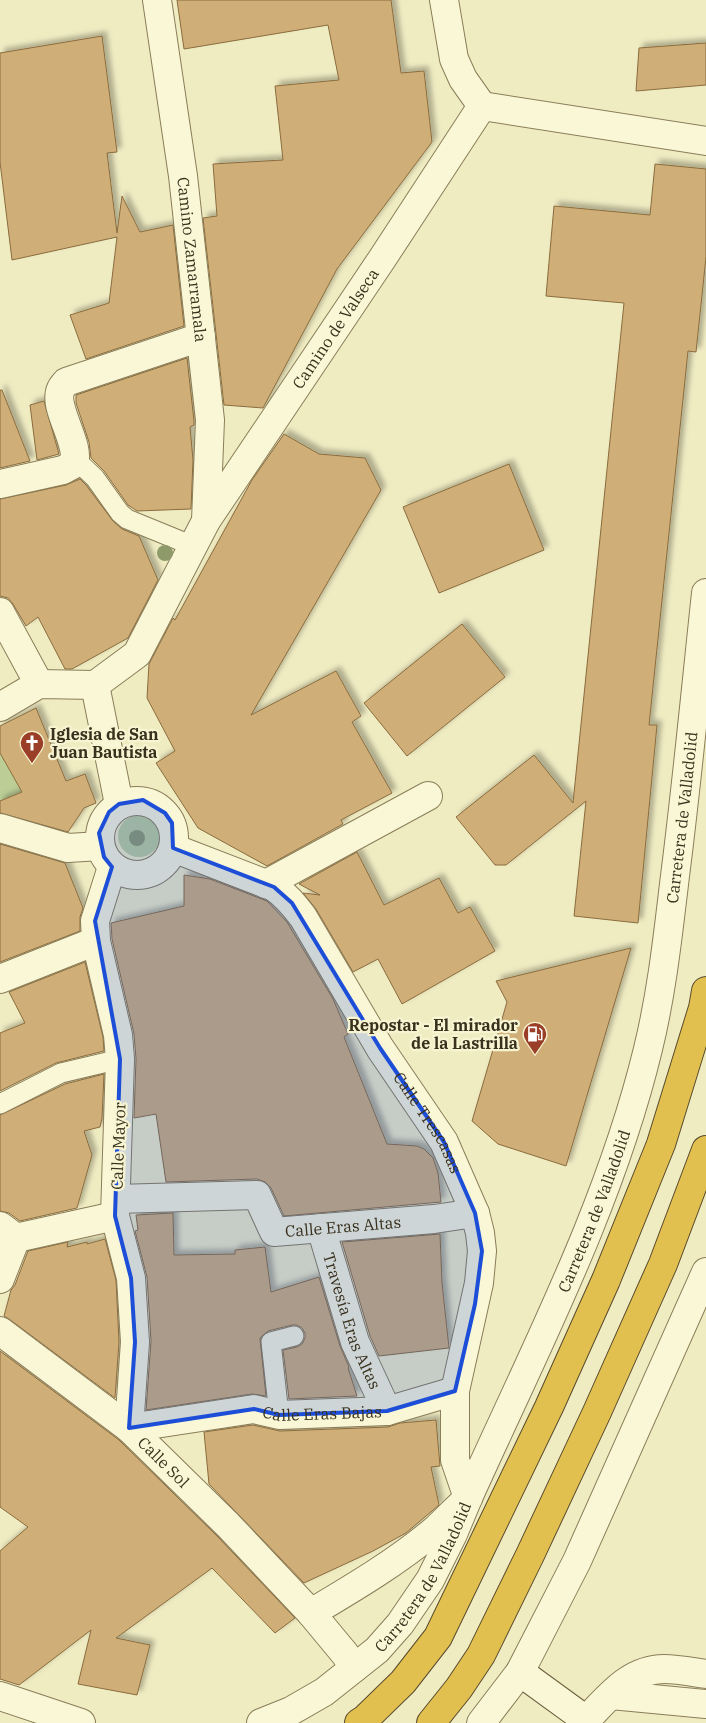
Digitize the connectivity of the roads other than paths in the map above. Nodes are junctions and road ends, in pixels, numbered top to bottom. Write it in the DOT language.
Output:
graph roads {
  1 [pos="157,0"];
  2 [pos="444,0"];
  3 [pos="482,106"];
  4 [pos="706,141"];
  5 [pos="201,337"];
  6 [pos="75,459"];
  7 [pos="0,484"];
  8 [pos="206,521"];
  9 [pos="193,546"];
  10 [pos="706,593"];
  11 [pos="0,612"];
  12 [pos="39,684"];
  13 [pos="95,685"];
  14 [pos="0,707"];
  15 [pos="428,796"];
  16 [pos="119,804"];
  17 [pos="0,828"];
  18 [pos="173,848"];
  19 [pos="106,856"];
  20 [pos="266,884"];
  21 [pos="96,941"];
  22 [pos="0,979"];
  23 [pos="706,991"];
  24 [pos="120,1059"];
  25 [pos="0,1104"];
  26 [pos="706,1150"];
  27 [pos="116,1208"];
  28 [pos="475,1213"];
  29 [pos="321,1228"];
  30 [pos="8,1232"];
  31 [pos="706,1272"];
  32 [pos="0,1279"];
  33 [pos="0,1331"];
  34 [pos="294,1336"];
  35 [pos="455,1391"];
  36 [pos="387,1411"];
  37 [pos="279,1415"];
  38 [pos="129,1428"];
  39 [pos="468,1498"];
  40 [pos="310,1613"];
  41 [pos="354,1668"];
  42 [pos="520,1672"];
  43 [pos="706,1674"];
  44 [pos="0,1696"];
  45 [pos="611,1696"];
  46 [pos="706,1704"];
  47 [pos="585,1722"];
  48 [pos="81,1723"];
  49 [pos="261,1723"];
  50 [pos="359,1723"];
  51 [pos="431,1723"];
  52 [pos="481,1723"];
  1 -- 5 [label="street, Camino Zamarramala"];
  2 -- 3 [label="street"];
  3 -- 4 [label="street"];
  3 -- 8 [label="street, Camino de Valseca"];
  5 -- 6 [label="street"];
  5 -- 8 [label="street, Camino Zamarramala"];
  6 -- 7 [label="street"];
  6 -- 9 [label="lane"];
  8 -- 9 [label="street, Camino de Valseca"];
  9 -- 13 [label="street, Camino de Valseca"];
  10 -- 39 [label="street, Carretera de Valladolid"];
  11 -- 12 [label="street"];
  12 -- 13 [label="street"];
  12 -- 14 [label="street"];
  13 -- 16 [label="street"];
  15 -- 20 [label="street"];
  16 -- 18 [label="street"];
  16 -- 19 [label="street"];
  17 -- 19 [label="street"];
  18 -- 19 [label="street"];
  18 -- 20 [label="street, Calle Trescasas"];
  19 -- 21 [label="street, Calle Mayor"];
  20 -- 28 [label="street, Calle Trescasas"];
  21 -- 22 [label="street"];
  21 -- 24 [label="street, Calle Mayor"];
  23 -- 50 [label="highway"];
  24 -- 25 [label="lane"];
  24 -- 27 [label="street, Calle Mayor"];
  26 -- 51 [label="highway"];
  27 -- 29 [label="street, Calle Eras Altas"];
  27 -- 30 [label="street"];
  27 -- 38 [label="street, Calle Mayor"];
  28 -- 29 [label="street, Calle Eras Altas"];
  28 -- 35 [label="street, Calle Trescasas"];
  29 -- 36 [label="street, Travesía Eras Altas"];
  30 -- 32 [label="street"];
  31 -- 42 [label="street"];
  33 -- 38 [label="street, Calle Sol"];
  34 -- 37 [label="lane"];
  35 -- 36 [label="street, Calle Eras Bajas"];
  35 -- 39 [label="street, Calle Trescasas"];
  36 -- 37 [label="street, Calle Eras Bajas"];
  37 -- 38 [label="street, Calle Eras Bajas"];
  38 -- 40 [label="street, Calle Sol"];
  39 -- 40 [label="street"];
  39 -- 41 [label="street, Carretera de Valladolid"];
  40 -- 41 [label="street, Calle Sol"];
  41 -- 49 [label="street, Carretera de Valladolid"];
  42 -- 47 [label="street"];
  42 -- 52 [label="street"];
  43 -- 45 [label="street"];
  44 -- 48 [label="street"];
  45 -- 46 [label="street"];
  45 -- 47 [label="street"];
}
